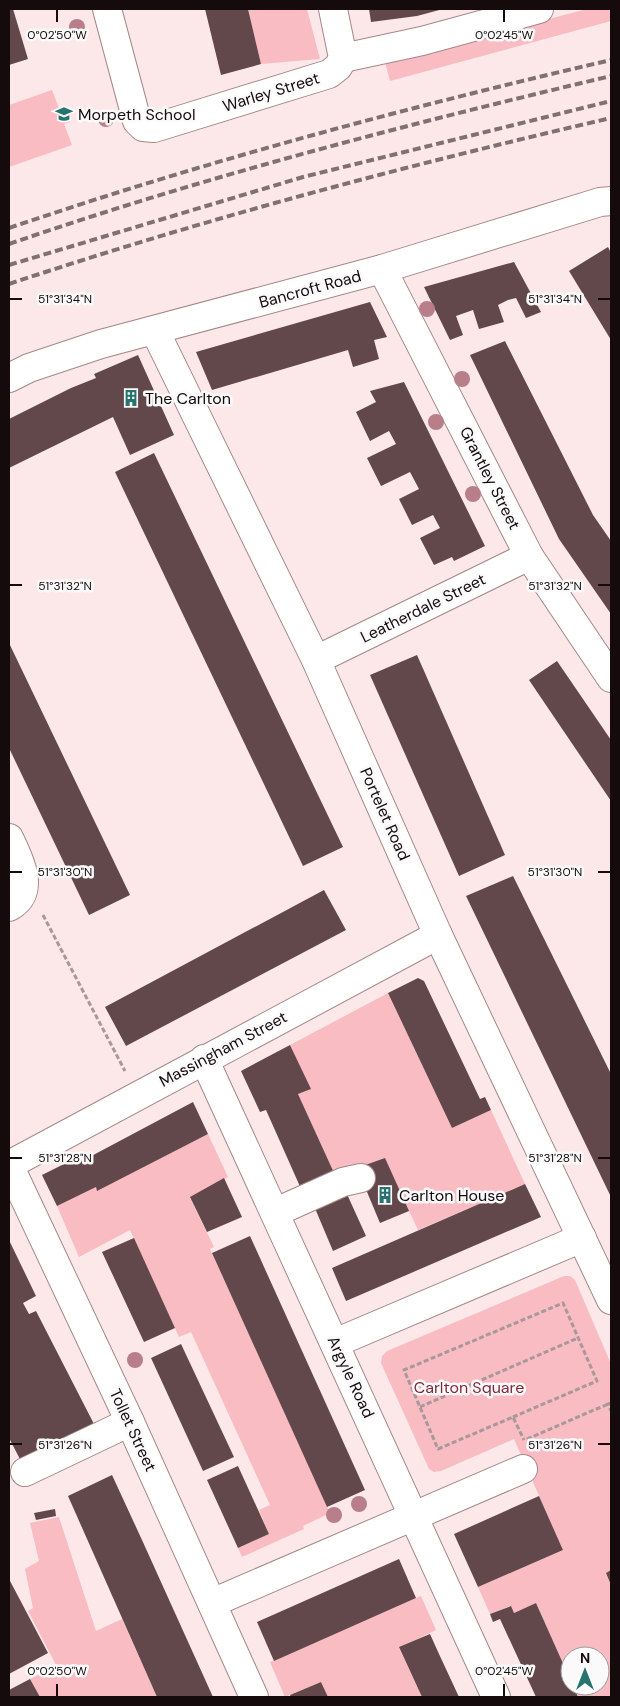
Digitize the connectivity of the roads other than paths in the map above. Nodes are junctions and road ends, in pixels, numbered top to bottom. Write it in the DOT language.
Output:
graph roads {
  1 [pos="107,9"];
  2 [pos="333,9"];
  3 [pos="539,9"];
  4 [pos="342,58"];
  5 [pos="611,202"];
  6 [pos="382,270"];
  7 [pos="155,331"];
  8 [pos="9,378"];
  9 [pos="529,556"];
  10 [pos="316,660"];
  11 [pos="611,678"];
  12 [pos="9,838"];
  13 [pos="9,907"];
  14 [pos="438,934"];
  15 [pos="204,1059"];
  16 [pos="9,1165"];
  17 [pos="361,1178"];
  18 [pos="276,1212"];
  19 [pos="582,1238"];
  20 [pos="611,1300"];
  21 [pos="335,1343"];
  22 [pos="130,1422"];
  23 [pos="523,1469"];
  24 [pos="25,1472"];
  25 [pos="414,1516"];
  26 [pos="212,1603"];
  27 [pos="254,1697"];
  28 [pos="496,1697"];
  1 -- 4 [label="street, Warley Street"];
  2 -- 4 [label="street"];
  3 -- 4 [label="street"];
  5 -- 6 [label="street, Bancroft Road"];
  6 -- 7 [label="street, Bancroft Road"];
  6 -- 9 [label="street, Grantley Street"];
  7 -- 8 [label="street, Bancroft Road"];
  7 -- 10 [label="street, Portelet Road"];
  9 -- 10 [label="street, Leatherdale Street"];
  9 -- 11 [label="street, Grantley Street"];
  10 -- 14 [label="street, Portelet Road"];
  12 -- 13 [label="street"];
  14 -- 15 [label="street, Massingham Street"];
  14 -- 19 [label="street, Portelet Road"];
  15 -- 16 [label="street, Massingham Street"];
  15 -- 18 [label="street, Argyle Road"];
  16 -- 22 [label="street, Tollet Street"];
  17 -- 18 [label="street"];
  18 -- 21 [label="street, Argyle Road"];
  19 -- 20 [label="street, Portelet Road"];
  19 -- 21 [label="street"];
  21 -- 25 [label="street, Argyle Road"];
  22 -- 24 [label="street"];
  22 -- 26 [label="street, Tollet Street"];
  23 -- 25 [label="street"];
  25 -- 26 [label="street"];
  25 -- 28 [label="street, Argyle Road"];
  26 -- 27 [label="street, Tollet Street"];
}
